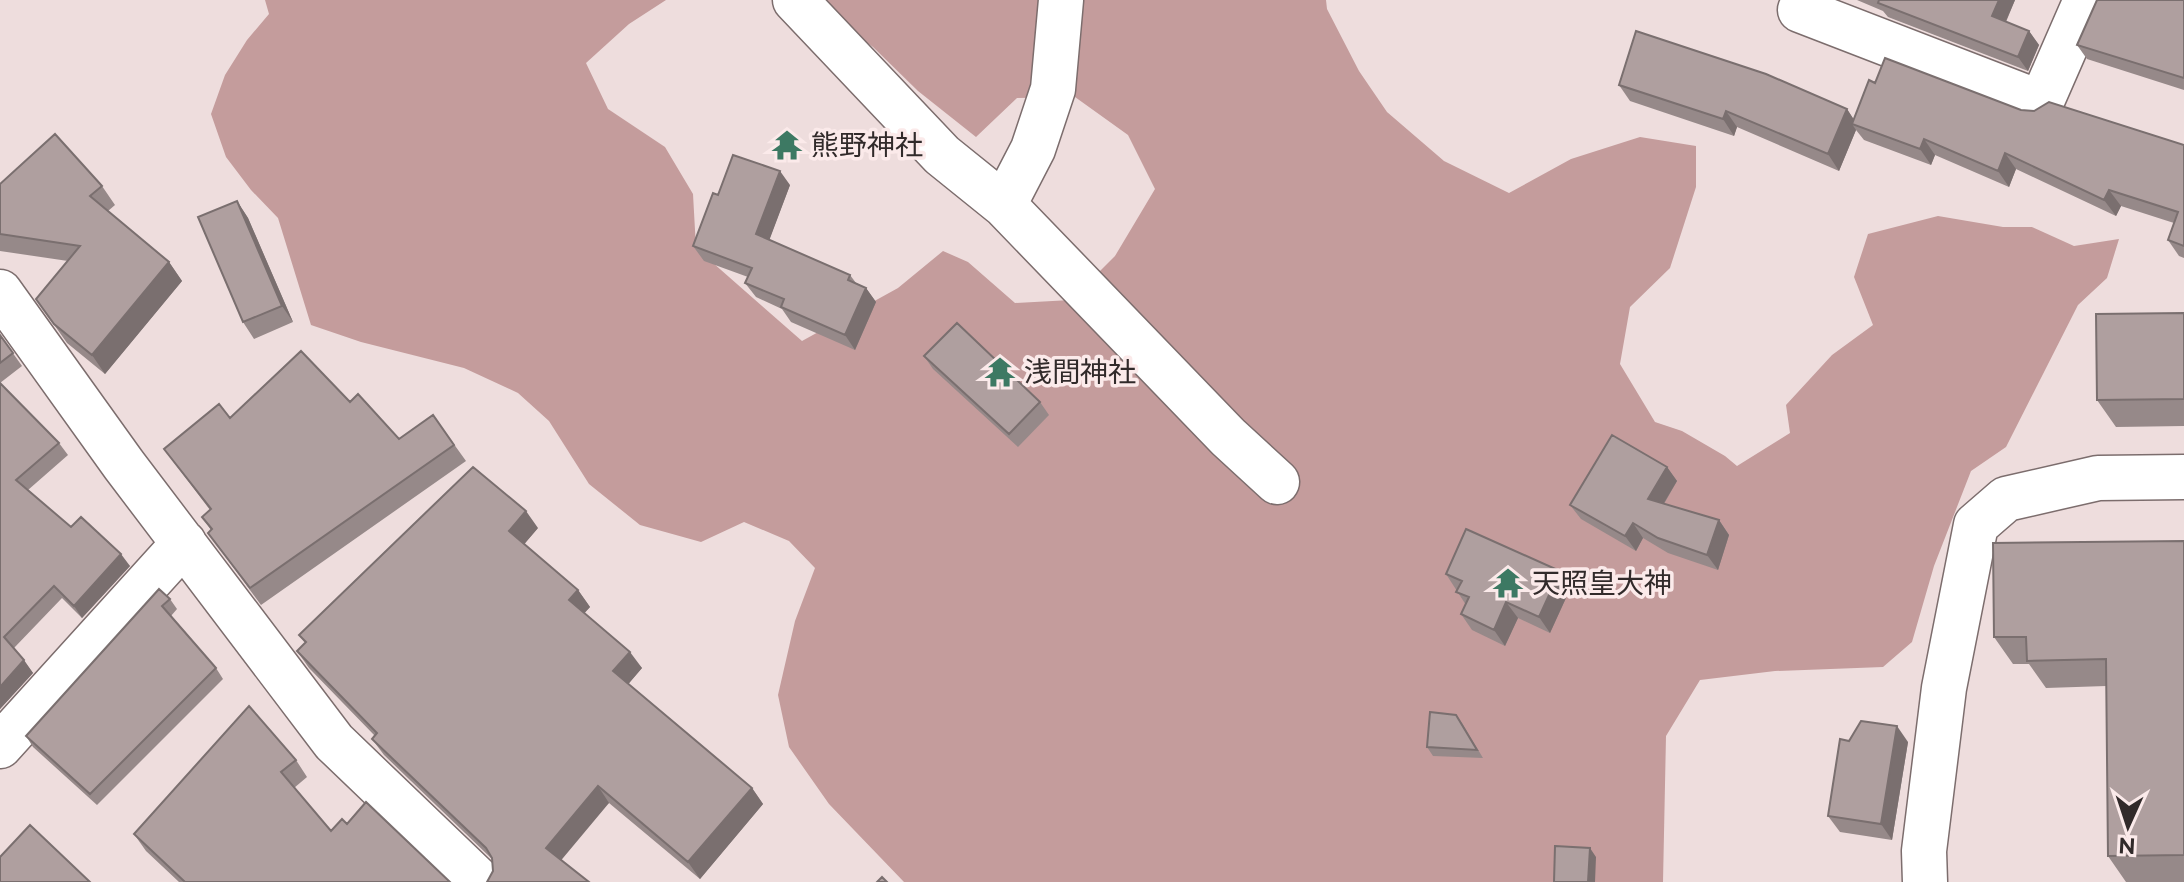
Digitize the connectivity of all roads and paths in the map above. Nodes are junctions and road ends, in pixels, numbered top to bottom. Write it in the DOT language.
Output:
graph roads {
  1 [pos="795,0"];
  2 [pos="1061,0"];
  3 [pos="2086,0"];
  4 [pos="1800,10"];
  5 [pos="1004,205"];
  6 [pos="0,292"];
  7 [pos="2184,477"];
  8 [pos="1277,482"];
  9 [pos="184,543"];
  10 [pos="0,746"];
  11 [pos="480,882"];
  12 [pos="1925,882"];
  1 -- 5 [label="street"];
  2 -- 5 [label="street"];
  3 -- 4 [label="street"];
  5 -- 8 [label="street"];
  6 -- 9 [label="street"];
  7 -- 12 [label="street"];
  9 -- 10 [label="street"];
  9 -- 11 [label="street"];
}
